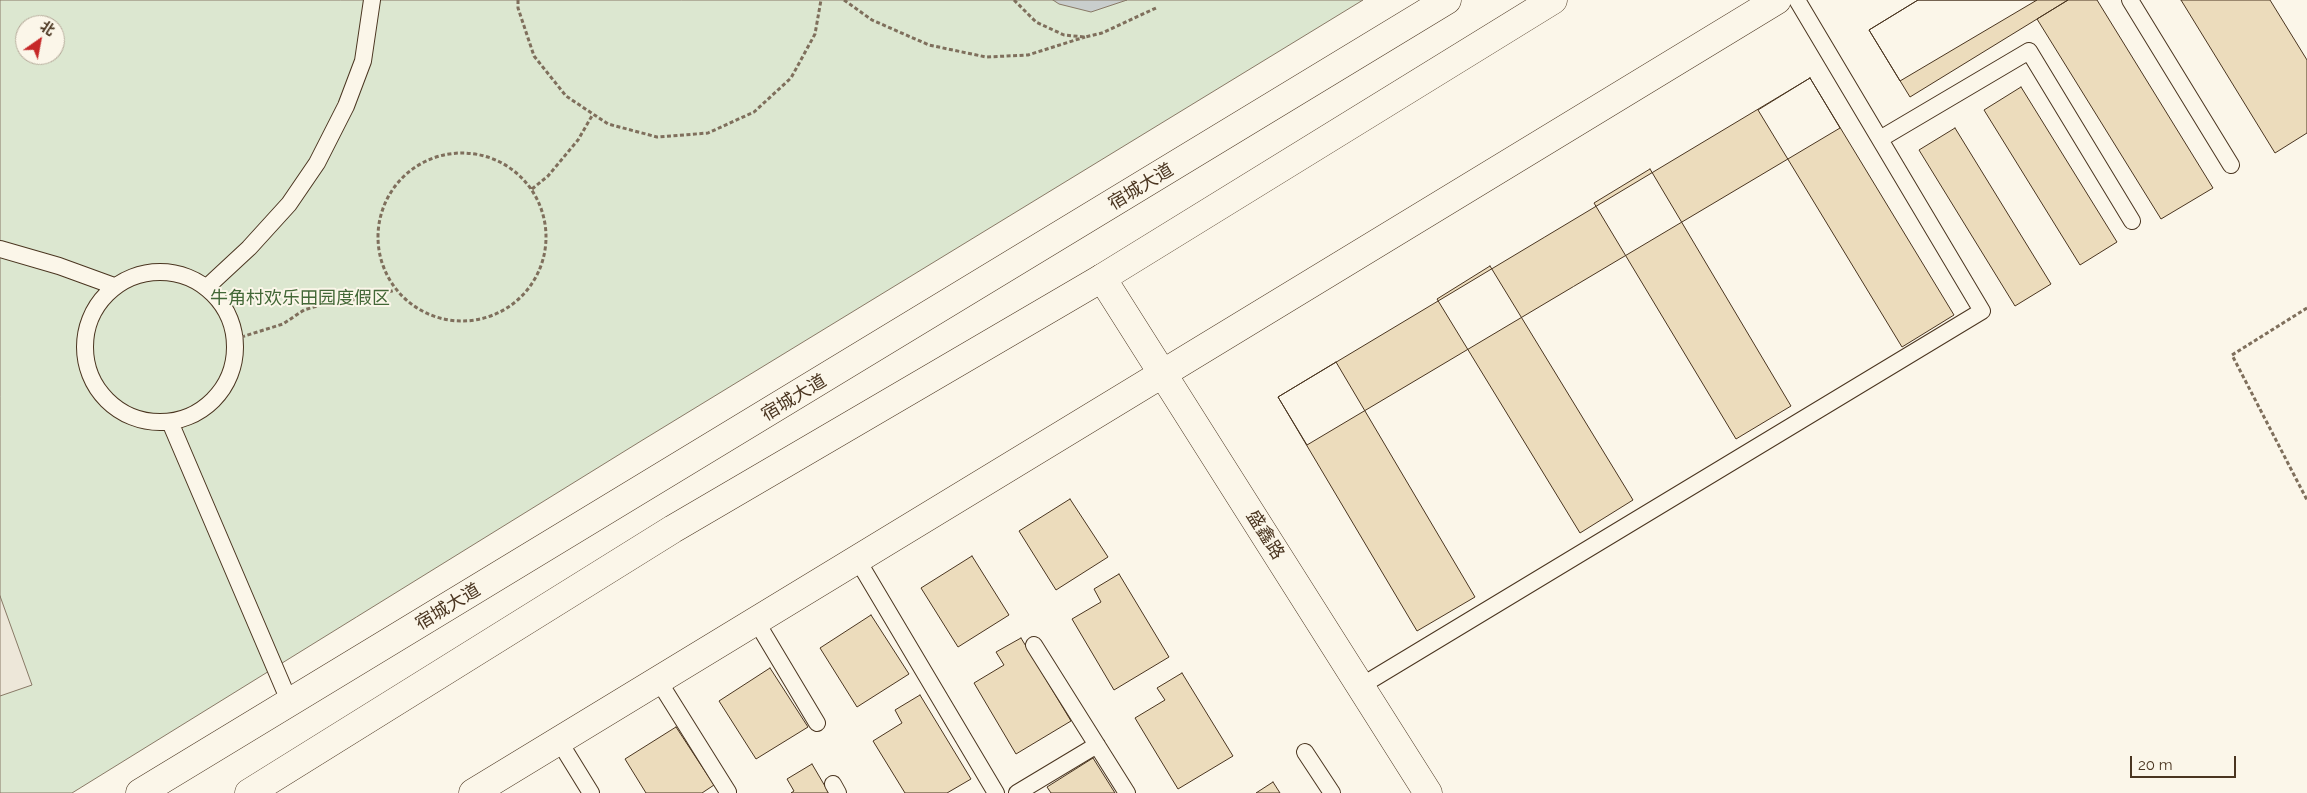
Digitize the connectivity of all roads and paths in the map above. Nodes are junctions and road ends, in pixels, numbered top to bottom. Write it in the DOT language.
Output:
graph roads {
  1 [pos="372,0"];
  2 [pos="518,0"];
  3 [pos="821,0"];
  4 [pos="844,0"];
  5 [pos="1014,0"];
  6 [pos="1447,0"];
  7 [pos="1553,0"];
  8 [pos="1777,0"];
  9 [pos="1797,0"];
  10 [pos="2130,0"];
  11 [pos="1156,8"];
  12 [pos="1085,37"];
  13 [pos="593,114"];
  14 [pos="1880,139"];
  15 [pos="2231,164"];
  16 [pos="532,189"];
  17 [pos="2132,221"];
  18 [pos="0,249"];
  19 [pos="1102,278"];
  20 [pos="114,286"];
  21 [pos="207,287"];
  22 [pos="395,290"];
  23 [pos="2307,308"];
  24 [pos="235,339"];
  25 [pos="1163,373"];
  26 [pos="170,422"];
  27 [pos="2307,500"];
  28 [pos="857,559"];
  29 [pos="756,621"];
  30 [pos="1034,645"];
  31 [pos="658,680"];
  32 [pos="1361,686"];
  33 [pos="290,703"];
  34 [pos="817,723"];
  35 [pos="559,741"];
  36 [pos="1097,745"];
  37 [pos="1306,752"];
  38 [pos="728,792"];
  39 [pos="140,793"];
  40 [pos="248,793"];
  41 [pos="473,793"];
  42 [pos="591,793"];
  43 [pos="996,793"];
  44 [pos="1017,793"];
  45 [pos="1127,793"];
  46 [pos="1332,793"];
  47 [pos="1428,793"];
  1 -- 21 [label="lane"];
  2 -- 13 [label="path"];
  3 -- 13 [label="path"];
  4 -- 12 [label="path"];
  5 -- 12 [label="path"];
  6 -- 33 [label="main road, 宿城大道"];
  7 -- 19 [label="main road"];
  8 -- 25 [label="main road"];
  9 -- 14 [label="lane"];
  10 -- 15 [label="lane"];
  11 -- 12 [label="path"];
  13 -- 16 [label="path"];
  14 -- 17 [label="lane"];
  14 -- 32 [label="lane"];
  16 -- 22 [label="path"];
  16 -- 22 [label="path"];
  18 -- 20 [label="lane"];
  19 -- 25 [label="main road, 盛鑫路"];
  19 -- 40 [label="main road"];
  20 -- 21 [label="lane"];
  20 -- 26 [label="lane"];
  21 -- 24 [label="lane"];
  22 -- 24 [label="path"];
  23 -- 27 [label="path"];
  24 -- 26 [label="lane"];
  25 -- 28 [label="main road"];
  25 -- 32 [label="main road, 盛鑫路"];
  26 -- 33 [label="lane"];
  28 -- 29 [label="main road"];
  28 -- 43 [label="lane"];
  29 -- 31 [label="main road"];
  29 -- 34 [label="lane"];
  30 -- 36 [label="lane"];
  31 -- 35 [label="main road"];
  31 -- 38 [label="lane"];
  32 -- 47 [label="main road, 盛鑫路"];
  33 -- 39 [label="main road, 宿城大道"];
  35 -- 41 [label="main road"];
  35 -- 42 [label="lane"];
  36 -- 44 [label="lane"];
  36 -- 45 [label="lane"];
  37 -- 46 [label="lane"];
}
